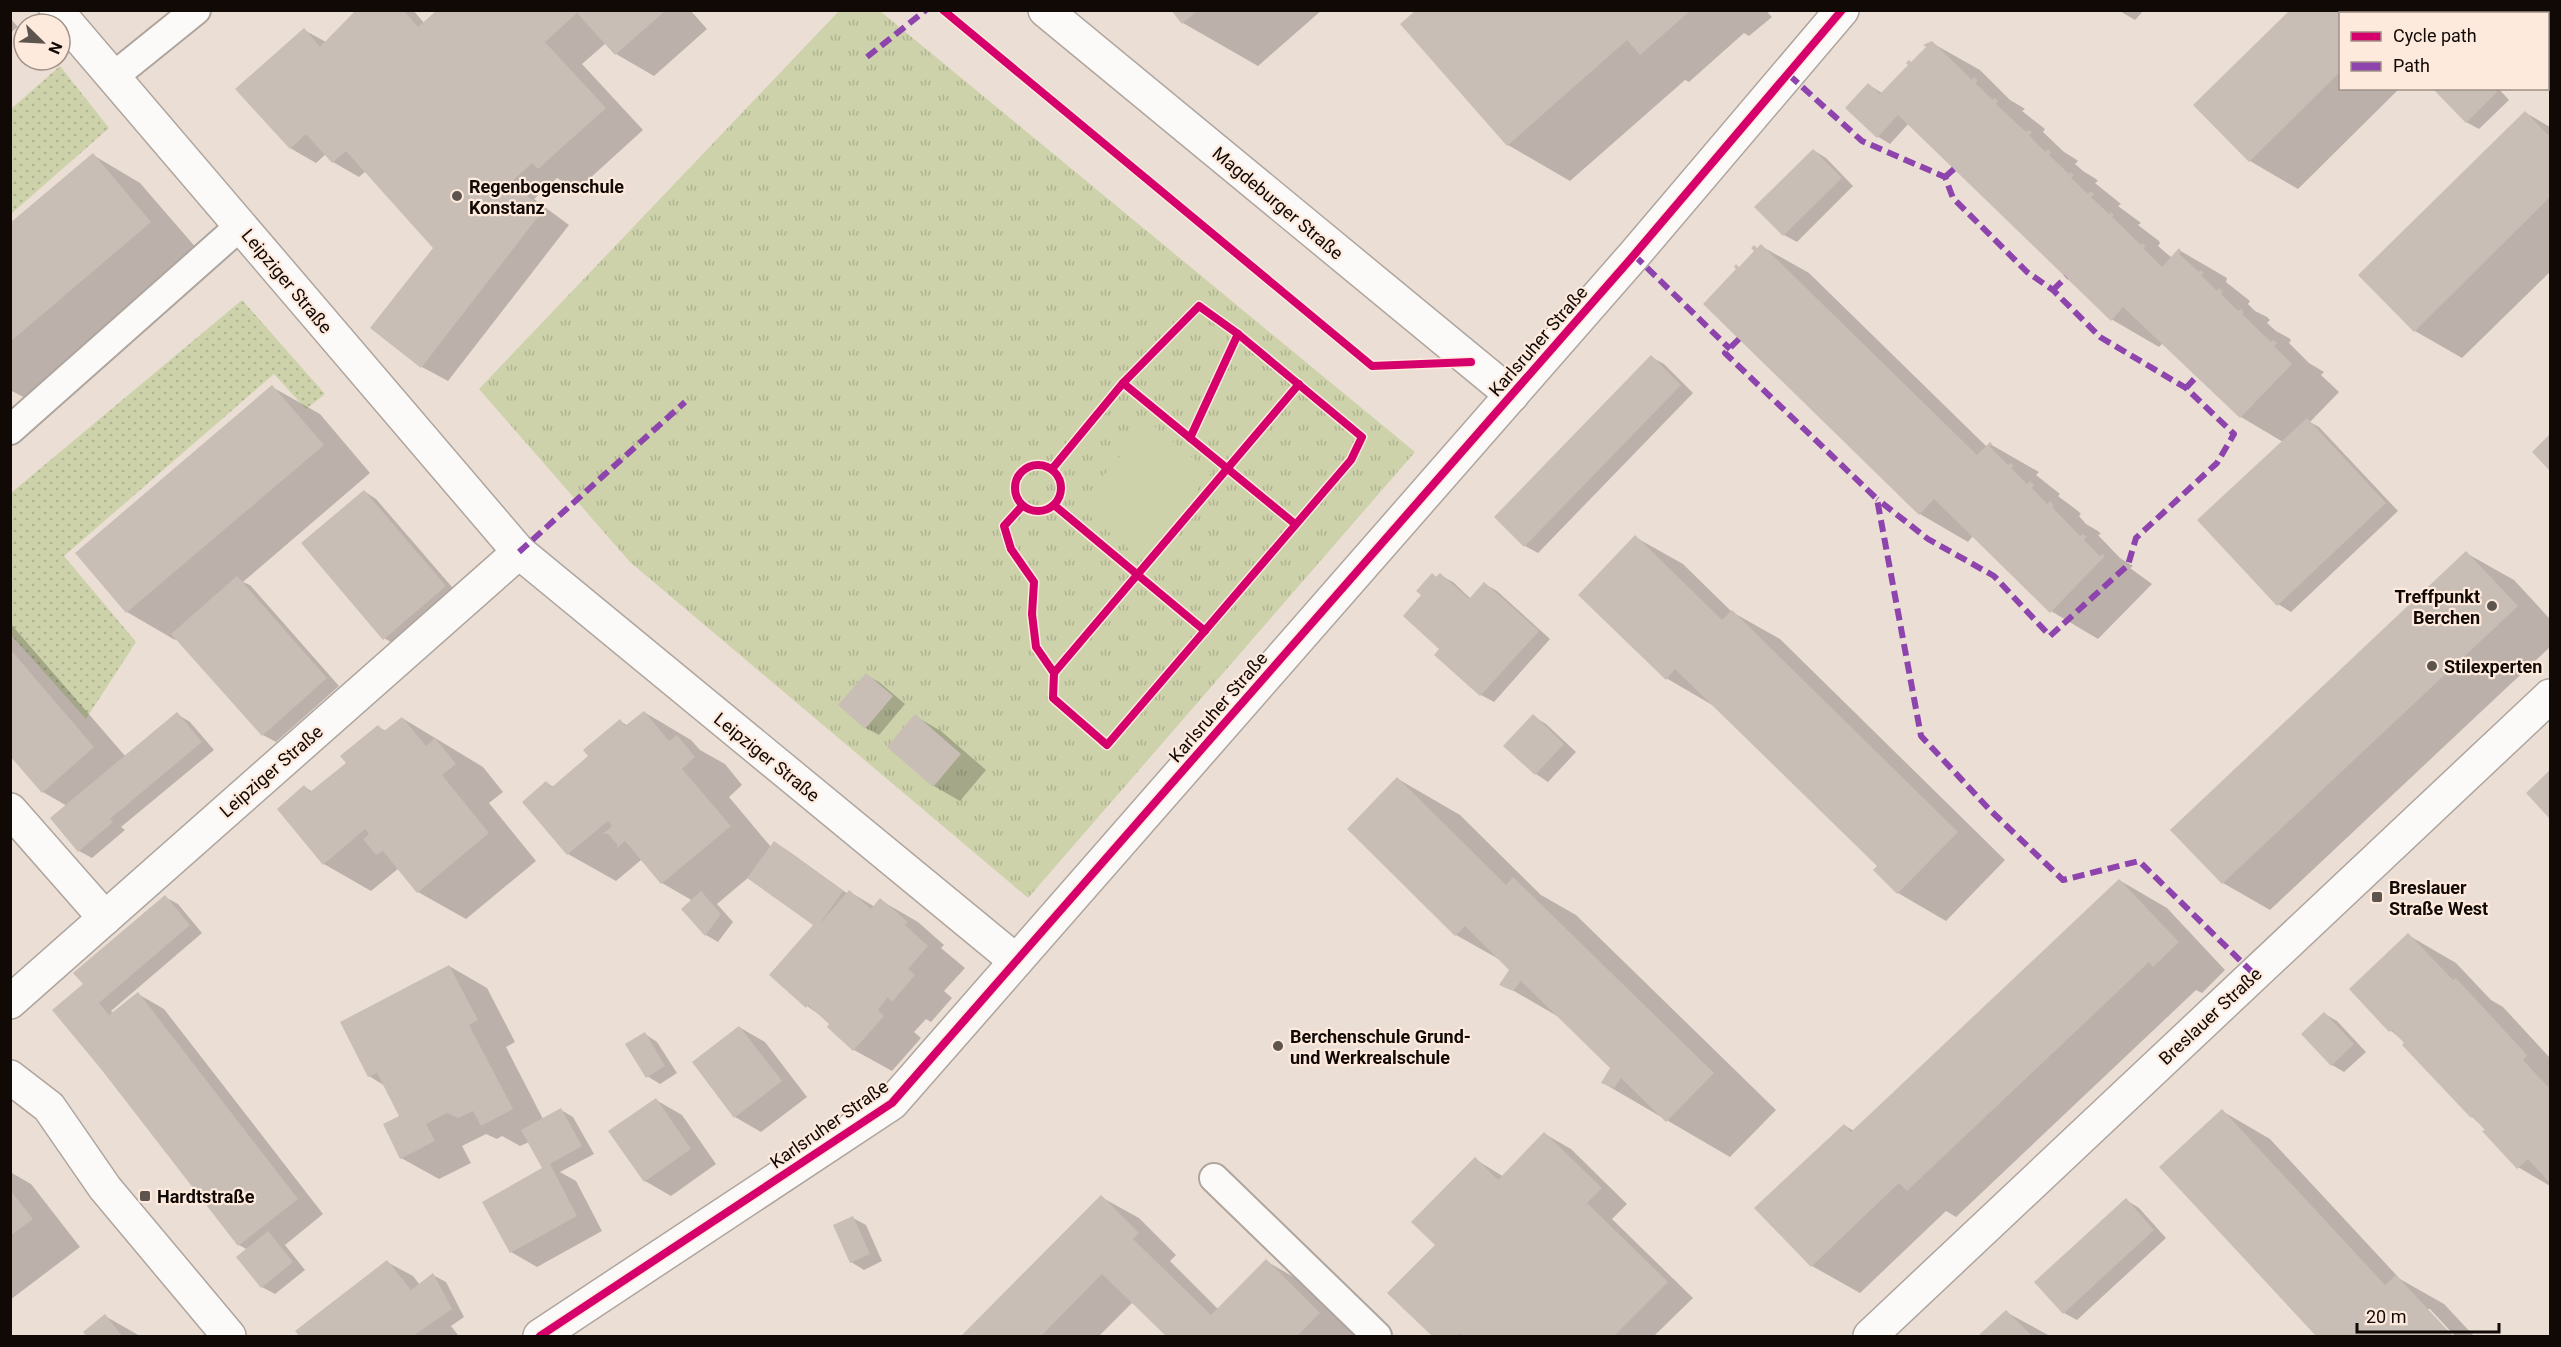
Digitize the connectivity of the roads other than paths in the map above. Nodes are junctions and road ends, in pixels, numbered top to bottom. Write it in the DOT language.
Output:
graph roads {
  1 [pos="56,10"];
  2 [pos="196,10"];
  3 [pos="1045,10"];
  4 [pos="1842,10"];
  5 [pos="113,77"];
  6 [pos="240,226"];
  7 [pos="1512,395"];
  8 [pos="10,430"];
  9 [pos="519,552"];
  10 [pos="2550,696"];
  11 [pos="10,810"];
  12 [pos="105,918"];
  13 [pos="1016,962"];
  14 [pos="10,1002"];
  15 [pos="10,1077"];
  16 [pos="1214,1178"];
  17 [pos="229,1336"];
  18 [pos="540,1336"];
  19 [pos="1377,1336"];
  20 [pos="1870,1336"];
  1 -- 5 [label="street, Leipziger Straße"];
  2 -- 5 [label="lane"];
  3 -- 7 [label="street, Magdeburger Straße"];
  4 -- 7 [label="street, Karlsruher Straße"];
  5 -- 6 [label="street, Leipziger Straße"];
  6 -- 8 [label="lane"];
  6 -- 9 [label="street, Leipziger Straße"];
  7 -- 13 [label="street, Karlsruher Straße"];
  9 -- 12 [label="street, Leipziger Straße"];
  9 -- 13 [label="street, Leipziger Straße"];
  10 -- 20 [label="street, Breslauer Straße"];
  11 -- 12 [label="street"];
  12 -- 14 [label="street"];
  13 -- 18 [label="street, Karlsruher Straße"];
  15 -- 17 [label="street"];
  16 -- 19 [label="lane"];
}
